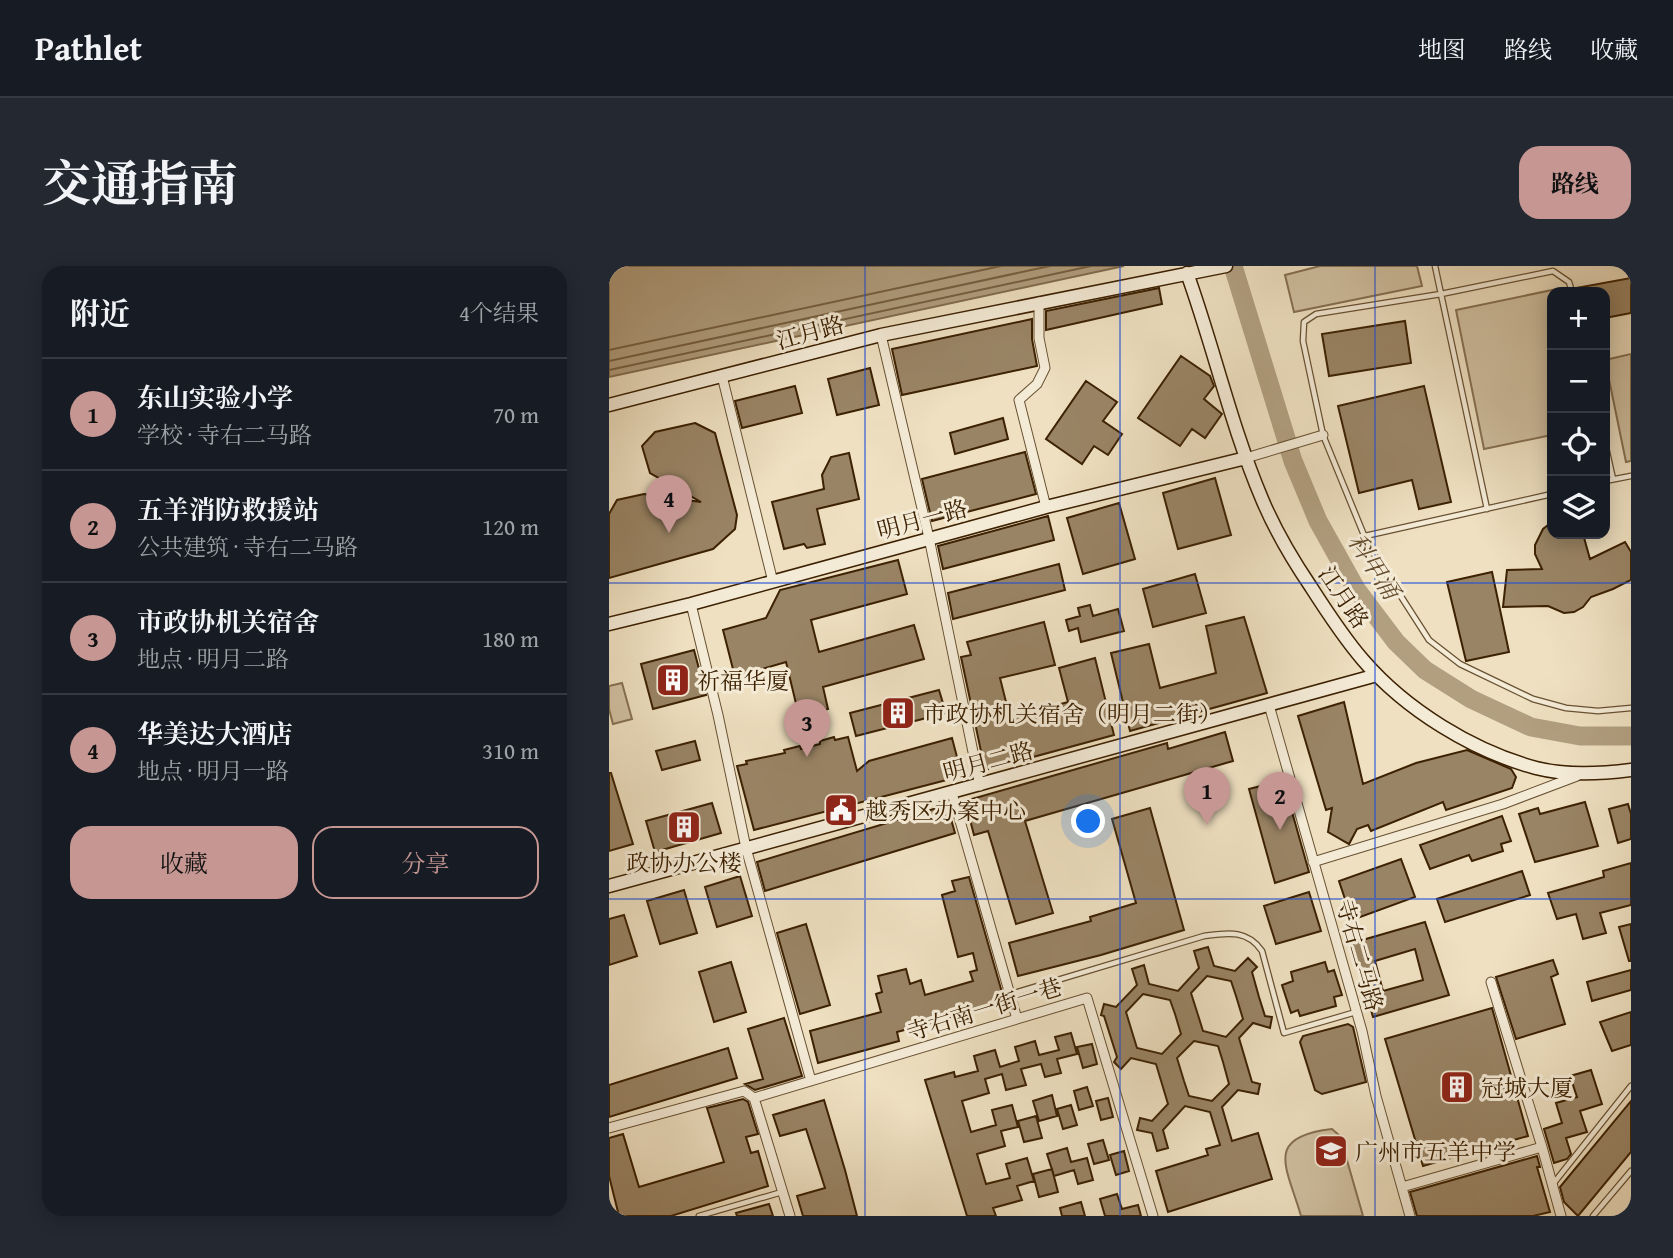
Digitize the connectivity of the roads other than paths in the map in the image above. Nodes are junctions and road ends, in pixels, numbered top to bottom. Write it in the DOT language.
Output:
graph roads {
  1 [pos="1226,266"];
  2 [pos="1435,266"];
  3 [pos="1553,268"];
  4 [pos="1187,274"];
  5 [pos="1570,287"];
  6 [pos="1440,294"];
  7 [pos="1039,302"];
  8 [pos="881,335"];
  9 [pos="722,376"];
  10 [pos="609,405"];
  11 [pos="1323,435"];
  12 [pos="1246,458"];
  13 [pos="1610,466"];
  14 [pos="1631,476"];
  15 [pos="1613,479"];
  16 [pos="1610,480"];
  17 [pos="1547,495"];
  18 [pos="1046,507"];
  19 [pos="1487,509"];
  20 [pos="1365,536"];
  21 [pos="929,538"];
  22 [pos="773,582"];
  23 [pos="691,604"];
  24 [pos="609,624"];
  25 [pos="1377,676"];
  26 [pos="1269,705"];
  27 [pos="1631,708"];
  28 [pos="1631,770"];
  29 [pos="1582,774"];
  30 [pos="980,786"];
  31 [pos="952,793"];
  32 [pos="746,848"];
  33 [pos="1313,862"];
  34 [pos="609,886"];
  35 [pos="1491,982"];
  36 [pos="1010,994"];
  37 [pos="1357,1012"];
  38 [pos="1017,1019"];
  39 [pos="811,1081"];
  40 [pos="1631,1086"];
  41 [pos="754,1098"];
  42 [pos="609,1128"];
  43 [pos="1542,1147"];
  44 [pos="1631,1171"];
  45 [pos="1552,1185"];
  46 [pos="1402,1187"];
  47 [pos="782,1192"];
  48 [pos="699,1216"];
  49 [pos="790,1216"];
  50 [pos="1153,1216"];
  51 [pos="1410,1216"];
  52 [pos="1561,1216"];
  53 [pos="1593,1216"];
  1 -- 4 [label="street, 江月路"];
  2 -- 6 [label="lane"];
  3 -- 5 [label="lane"];
  3 -- 6 [label="lane"];
  4 -- 7 [label="street, 江月路"];
  4 -- 12 [label="street, 江月路"];
  6 -- 11 [label="lane"];
  6 -- 19 [label="lane"];
  7 -- 8 [label="street, 江月路"];
  7 -- 18 [label="street"];
  8 -- 9 [label="street, 江月路"];
  8 -- 21 [label="street"];
  9 -- 10 [label="street, 江月路"];
  9 -- 22 [label="street"];
  11 -- 12 [label="street"];
  11 -- 20 [label="lane"];
  12 -- 18 [label="street, 明月一路"];
  12 -- 25 [label="street, 江月路"];
  13 -- 15 [label="lane"];
  14 -- 15 [label="lane"];
  15 -- 16 [label="lane"];
  17 -- 19 [label="lane"];
  18 -- 21 [label="street, 明月一路"];
  19 -- 20 [label="lane"];
  20 -- 27 [label="lane"];
  21 -- 22 [label="street, 明月一路"];
  21 -- 30 [label="street"];
  22 -- 23 [label="street, 明月一路"];
  23 -- 24 [label="street, 明月一路"];
  23 -- 32 [label="street"];
  25 -- 26 [label="street, 明月二路"];
  25 -- 29 [label="street, 江月路"];
  26 -- 30 [label="street, 明月二路"];
  26 -- 33 [label="street, 寺右二马路"];
  28 -- 29 [label="street, 江月路"];
  29 -- 33 [label="street"];
  30 -- 31 [label="street, 明月二路"];
  31 -- 32 [label="street, 明月二路"];
  31 -- 36 [label="street"];
  32 -- 34 [label="street, 明月二路"];
  32 -- 39 [label="street"];
  33 -- 37 [label="street, 寺右二马路"];
  35 -- 43 [label="street"];
  36 -- 37 [label="lane"];
  36 -- 38 [label="street"];
  37 -- 46 [label="street, 寺右二马路"];
  38 -- 39 [label="street, 寺右南一街一巷"];
  38 -- 50 [label="street, 寺右南一街一巷"];
  39 -- 41 [label="street, 寺右南一街一巷"];
  40 -- 45 [label="lane"];
  41 -- 42 [label="street, 寺右南一街一巷"];
  41 -- 47 [label="street"];
  43 -- 45 [label="street"];
  43 -- 46 [label="street"];
  44 -- 53 [label="lane"];
  45 -- 52 [label="street"];
  46 -- 51 [label="street, 寺右二马路"];
  47 -- 48 [label="lane"];
  47 -- 49 [label="street"];
}
